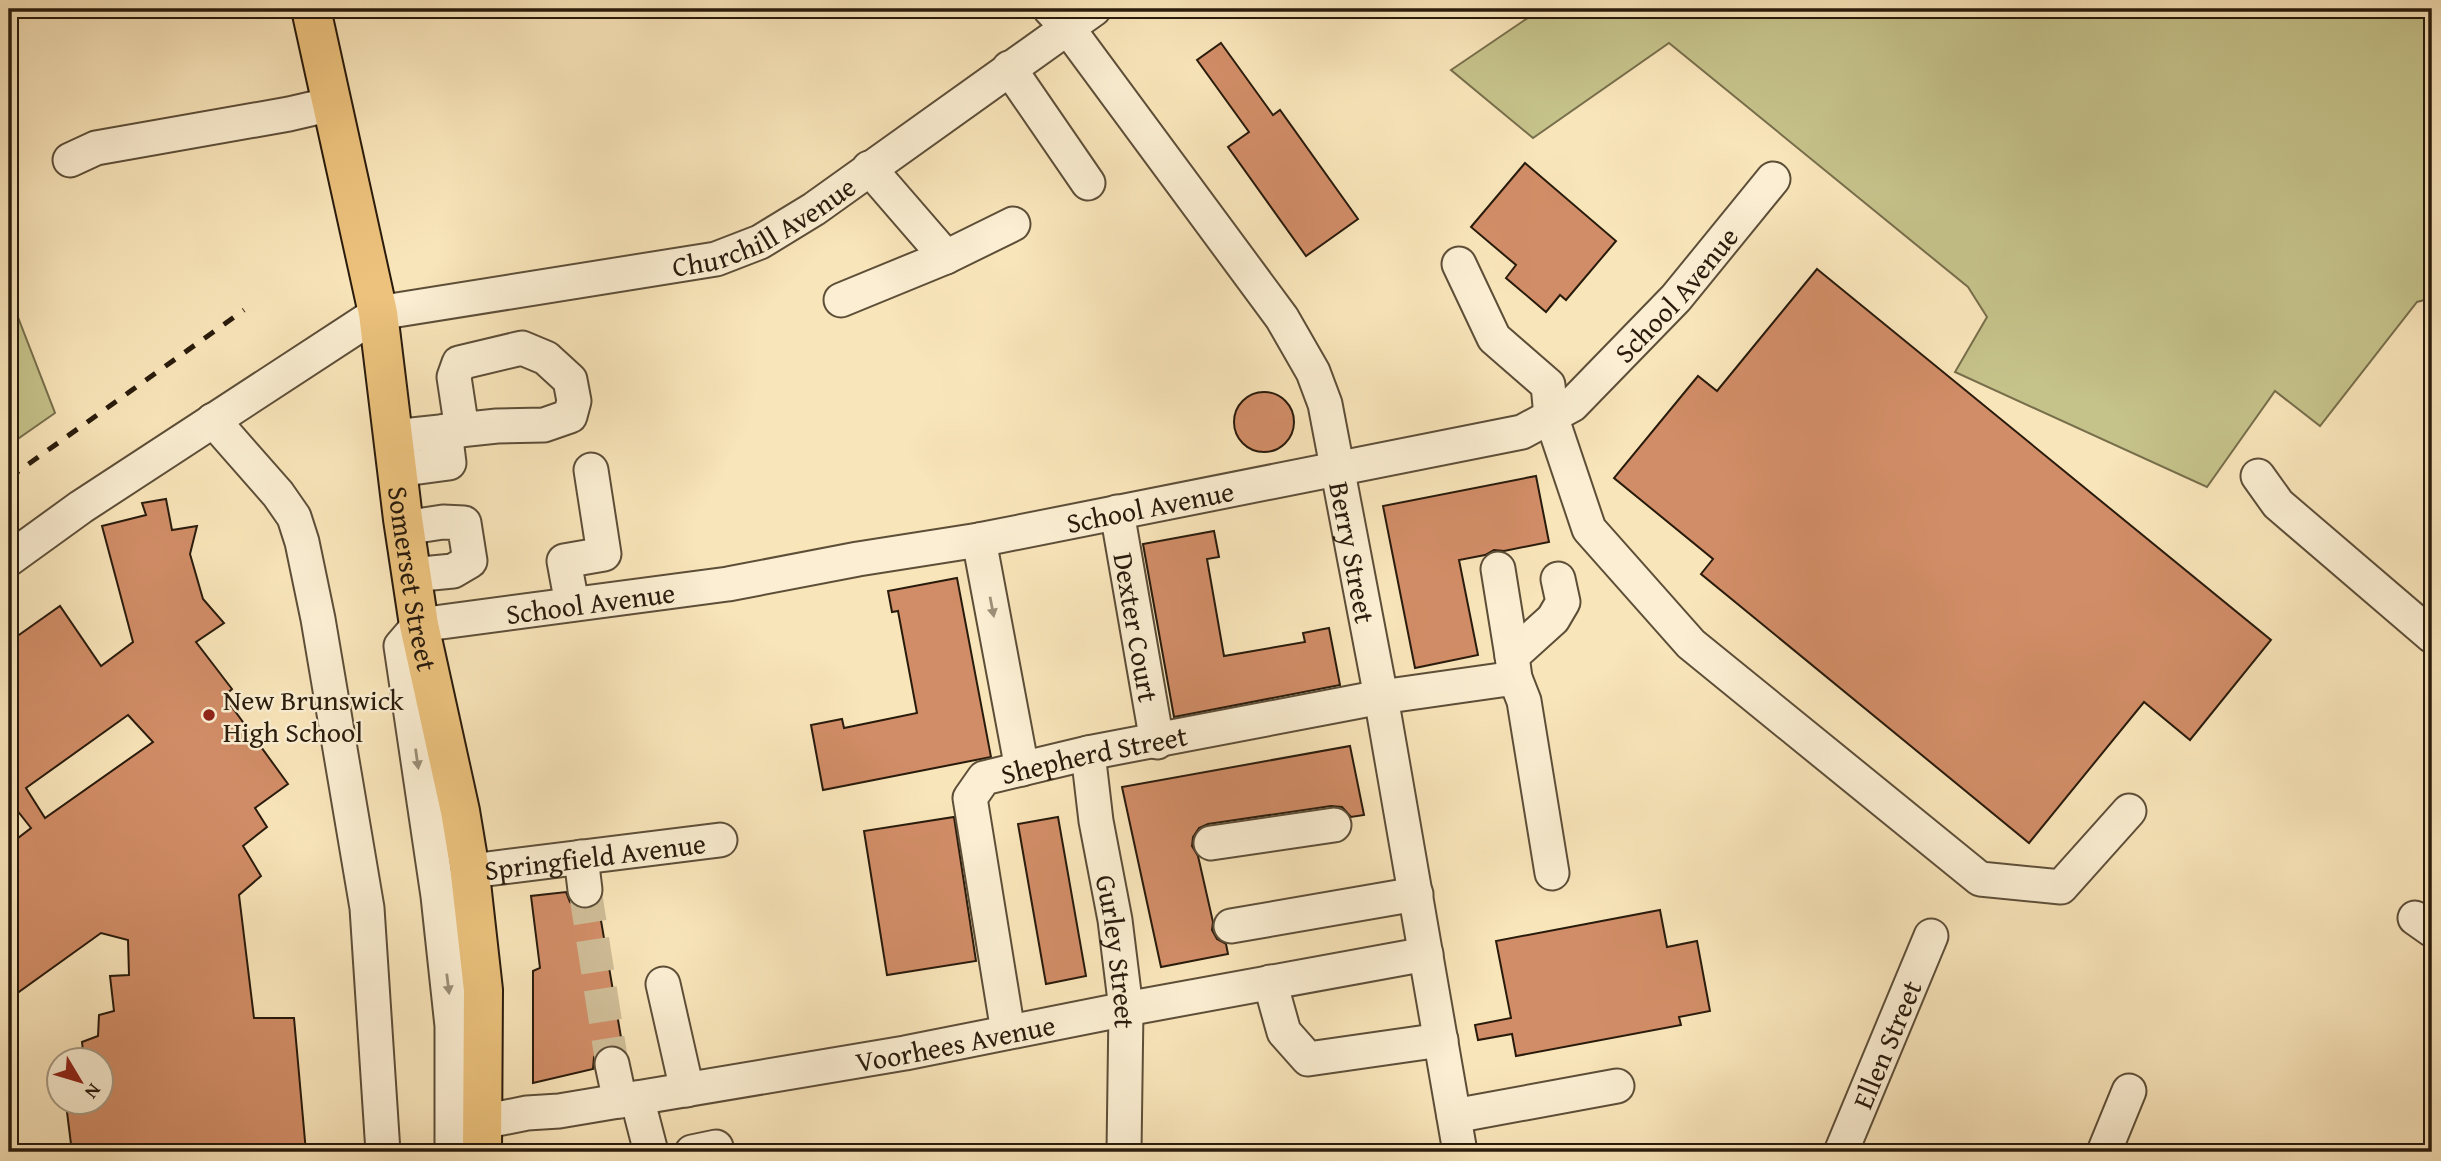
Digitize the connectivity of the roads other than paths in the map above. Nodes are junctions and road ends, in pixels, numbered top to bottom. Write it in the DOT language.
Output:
graph roads {
  1 [pos="311,9"];
  2 [pos="1094,9"];
  3 [pos="1059,18"];
  4 [pos="1009,68"];
  5 [pos="332,104"];
  6 [pos="70,160"];
  7 [pos="869,168"];
  8 [pos="1773,179"];
  9 [pos="1088,183"];
  10 [pos="1013,224"];
  11 [pos="946,257"];
  12 [pos="1459,264"];
  13 [pos="841,300"];
  14 [pos="378,313"];
  15 [pos="1551,416"];
  16 [pos="214,420"];
  17 [pos="454,430"];
  18 [pos="395,453"];
  19 [pos="1339,469"];
  20 [pos="591,470"];
  21 [pos="2258,476"];
  22 [pos="1117,512"];
  23 [pos="404,528"];
  24 [pos="979,540"];
  25 [pos="9,559"];
  26 [pos="1498,569"];
  27 [pos="411,575"];
  28 [pos="1558,579"];
  29 [pos="572,604"];
  30 [pos="419,625"];
  31 [pos="2432,636"];
  32 [pos="1513,667"];
  33 [pos="1381,698"];
  34 [pos="1157,742"];
  35 [pos="1088,753"];
  36 [pos="1022,768"];
  37 [pos="2129,811"];
  38 [pos="1334,825"];
  39 [pos="720,840"];
  40 [pos="1211,843"];
  41 [pos="581,857"];
  42 [pos="469,865"];
  43 [pos="1552,873"];
  44 [pos="585,891"];
  45 [pos="1416,894"];
  46 [pos="1231,926"];
  47 [pos="1930,936"];
  48 [pos="1426,954"];
  49 [pos="1270,982"];
  50 [pos="663,984"];
  51 [pos="1125,1009"];
  52 [pos="1008,1032"];
  53 [pos="1441,1040"];
  54 [pos="612,1064"];
  55 [pos="1617,1086"];
  56 [pos="687,1090"];
  57 [pos="2129,1091"];
  58 [pos="628,1099"];
  59 [pos="1454,1116"];
  60 [pos="482,1137"];
  61 [pos="383,1152"];
  62 [pos="452,1152"];
  63 [pos="651,1152"];
  64 [pos="1124,1152"];
  65 [pos="1460,1152"];
  66 [pos="1841,1152"];
  67 [pos="2104,1152"];
  1 -- 5 [label="main road, Somerset Street"];
  2 -- 3 [label="street, Churchill Avenue"];
  3 -- 4 [label="street, Churchill Avenue"];
  3 -- 19 [label="street, Berry Street"];
  4 -- 7 [label="street, Churchill Avenue"];
  4 -- 9 [label="street"];
  5 -- 6 [label="street"];
  5 -- 14 [label="main road, Somerset Street"];
  7 -- 11 [label="street"];
  7 -- 14 [label="street, Churchill Avenue"];
  8 -- 15 [label="street, School Avenue"];
  10 -- 11 [label="street"];
  11 -- 13 [label="street"];
  12 -- 15 [label="street"];
  14 -- 16 [label="street"];
  14 -- 18 [label="main road, Somerset Street"];
  15 -- 19 [label="street, School Avenue"];
  15 -- 37 [label="street"];
  16 -- 25 [label="street"];
  16 -- 61 [label="street"];
  17 -- 18 [label="street"];
  18 -- 23 [label="main road, Somerset Street"];
  19 -- 22 [label="street, School Avenue"];
  19 -- 33 [label="street, Berry Street"];
  20 -- 29 [label="street"];
  21 -- 31 [label="street"];
  22 -- 24 [label="street, School Avenue"];
  22 -- 34 [label="street, Dexter Court"];
  23 -- 27 [label="main road, Somerset Street"];
  23 -- 27 [label="street"];
  24 -- 29 [label="street, School Avenue"];
  24 -- 36 [label="street, one-way"];
  26 -- 32 [label="street"];
  27 -- 30 [label="main road, Somerset Street"];
  28 -- 32 [label="street"];
  29 -- 30 [label="street, School Avenue"];
  30 -- 42 [label="main road, Somerset Street"];
  30 -- 62 [label="street, one-way"];
  32 -- 33 [label="street, Shepherd Street"];
  32 -- 43 [label="street"];
  33 -- 34 [label="street, Shepherd Street"];
  33 -- 45 [label="street, Berry Street"];
  34 -- 35 [label="street, Shepherd Street"];
  35 -- 36 [label="street, Shepherd Street"];
  35 -- 51 [label="street, Gurley Street"];
  36 -- 52 [label="street, Shepherd Street"];
  38 -- 40 [label="street"];
  39 -- 41 [label="street, Springfield Avenue"];
  41 -- 42 [label="street, Springfield Avenue"];
  41 -- 44 [label="street"];
  42 -- 60 [label="main road, Somerset Street"];
  45 -- 46 [label="street"];
  45 -- 48 [label="street, Berry Street"];
  47 -- 66 [label="street, Ellen Street"];
  48 -- 49 [label="street, Voorhees Avenue"];
  48 -- 53 [label="street, Berry Street"];
  49 -- 51 [label="street, Voorhees Avenue"];
  49 -- 53 [label="street"];
  50 -- 56 [label="street"];
  51 -- 52 [label="street, Voorhees Avenue"];
  51 -- 64 [label="street, Gurley Street"];
  52 -- 56 [label="street, Voorhees Avenue"];
  53 -- 59 [label="street, Berry Street"];
  54 -- 58 [label="street"];
  55 -- 59 [label="street"];
  56 -- 58 [label="street, Voorhees Avenue"];
  57 -- 67 [label="street"];
  58 -- 60 [label="street, Voorhees Avenue"];
  58 -- 63 [label="street"];
  59 -- 65 [label="street, Berry Street"];
}
